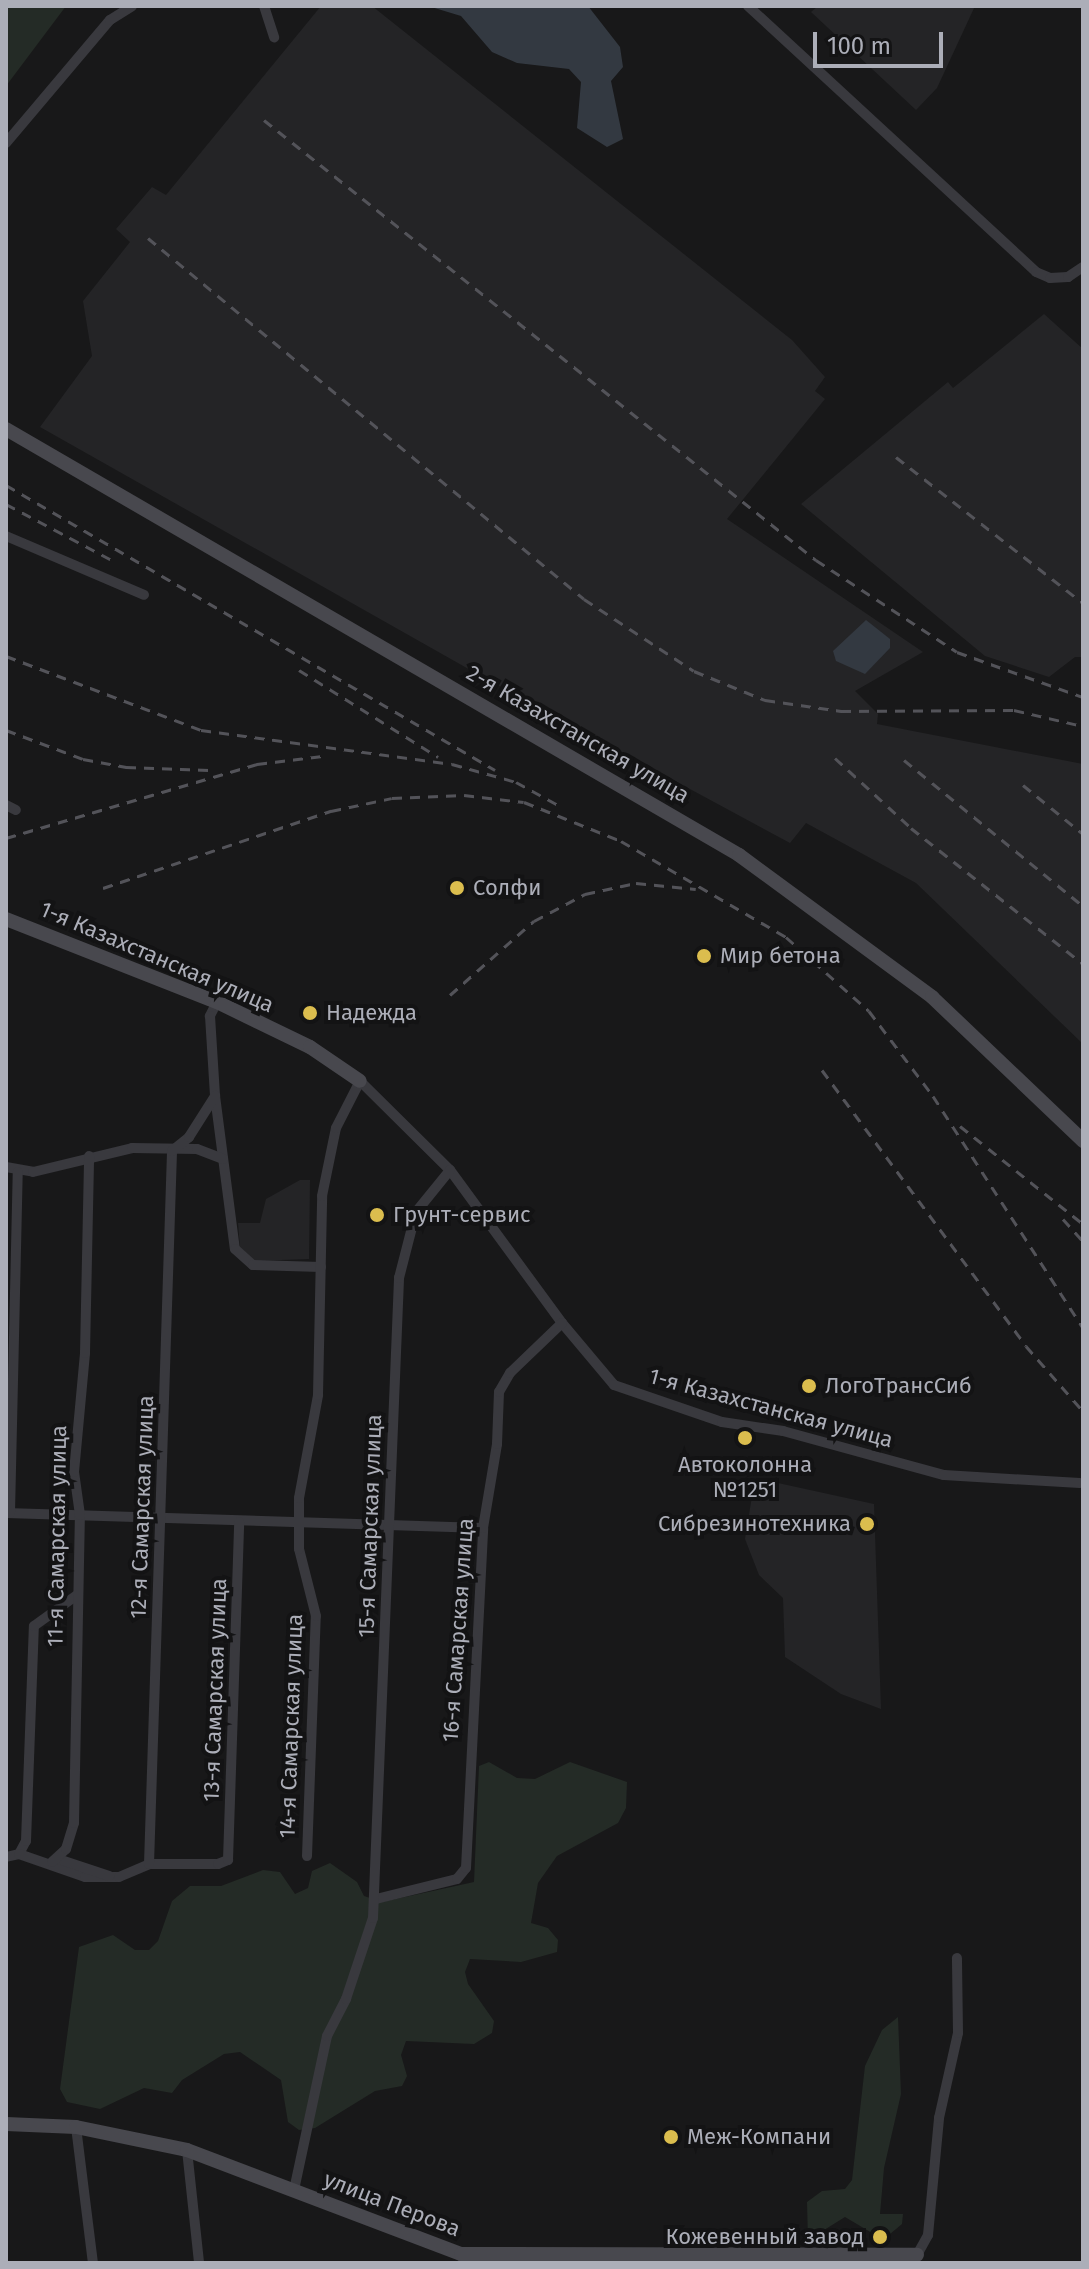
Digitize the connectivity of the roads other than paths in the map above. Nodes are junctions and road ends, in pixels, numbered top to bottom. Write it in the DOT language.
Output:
graph roads {
  1 [pos="132,6"];
  2 [pos="264,6"];
  3 [pos="748,6"];
  4 [pos="274,37"];
  5 [pos="6,143"];
  6 [pos="1083,267"];
  7 [pos="6,429"];
  8 [pos="6,536"];
  9 [pos="144,595"];
  10 [pos="6,919"];
  11 [pos="217,1002"];
  12 [pos="360,1081"];
  13 [pos="215,1096"];
  14 [pos="1083,1141"];
  15 [pos="172,1151"];
  16 [pos="89,1156"];
  17 [pos="223,1159"];
  18 [pos="6,1167"];
  19 [pos="450,1170"];
  20 [pos="18,1172"];
  21 [pos="11,1267"];
  22 [pos="321,1267"];
  23 [pos="562,1323"];
  24 [pos="9,1337"];
  25 [pos="9,1418"];
  26 [pos="1080,1483"];
  27 [pos="8,1513"];
  28 [pos="80,1515"];
  29 [pos="162,1518"];
  30 [pos="239,1522"];
  31 [pos="298,1524"];
  32 [pos="389,1527"];
  33 [pos="483,1528"];
  34 [pos="77,1595"];
  35 [pos="19,1854"];
  36 [pos="307,1856"];
  37 [pos="6,1857"];
  38 [pos="55,1861"];
  39 [pos="149,1864"];
  40 [pos="376,1899"];
  41 [pos="957,1958"];
  42 [pos="6,2124"];
  43 [pos="76,2127"];
  44 [pos="187,2150"];
  45 [pos="294,2190"];
  46 [pos="917,2255"];
  47 [pos="93,2263"];
  48 [pos="199,2263"];
  1 -- 5 [label="street"];
  2 -- 4 [label="street"];
  3 -- 6 [label="street"];
  7 -- 14 [label="street, 2-я Казахстанская улица"];
  8 -- 9 [label="street"];
  10 -- 11 [label="street, 1-я Казахстанская улица"];
  11 -- 12 [label="street, 1-я Казахстанская улица"];
  11 -- 13 [label="street"];
  12 -- 19 [label="street, 1-я Казахстанская улица"];
  12 -- 22 [label="street, 14-я Самарская улица"];
  13 -- 15 [label="street"];
  13 -- 17 [label="street"];
  15 -- 16 [label="street"];
  15 -- 17 [label="street"];
  15 -- 29 [label="street, 12-я Самарская улица"];
  16 -- 20 [label="street"];
  16 -- 28 [label="street, 11-я Самарская улица"];
  17 -- 22 [label="street"];
  18 -- 20 [label="street"];
  19 -- 23 [label="street, 1-я Казахстанская улица"];
  19 -- 32 [label="street, 15-я Самарская улица"];
  20 -- 21 [label="street"];
  21 -- 24 [label="street"];
  22 -- 31 [label="street, 14-я Самарская улица"];
  23 -- 26 [label="street, 1-я Казахстанская улица"];
  23 -- 33 [label="street, 16-я Самарская улица"];
  24 -- 25 [label="street"];
  25 -- 27 [label="street"];
  27 -- 28 [label="street"];
  28 -- 29 [label="street"];
  28 -- 34 [label="street, 11-я Самарская улица"];
  29 -- 30 [label="street"];
  29 -- 39 [label="street, 12-я Самарская улица"];
  30 -- 31 [label="street"];
  30 -- 39 [label="street, 13-я Самарская улица"];
  31 -- 32 [label="street"];
  31 -- 36 [label="street, 14-я Самарская улица"];
  32 -- 33 [label="street"];
  32 -- 40 [label="street, 15-я Самарская улица"];
  33 -- 40 [label="street, 16-я Самарская улица"];
  34 -- 35 [label="street"];
  34 -- 38 [label="street, 11-я Самарская улица"];
  35 -- 37 [label="street"];
  35 -- 38 [label="street"];
  38 -- 39 [label="street"];
  40 -- 45 [label="street, 15-я Самарская улица"];
  41 -- 46 [label="street"];
  42 -- 43 [label="street, улица Перова"];
  43 -- 44 [label="street, улица Перова"];
  43 -- 47 [label="street"];
  44 -- 45 [label="street, улица Перова"];
  44 -- 48 [label="street"];
  45 -- 46 [label="street, улица Перова"];
}
